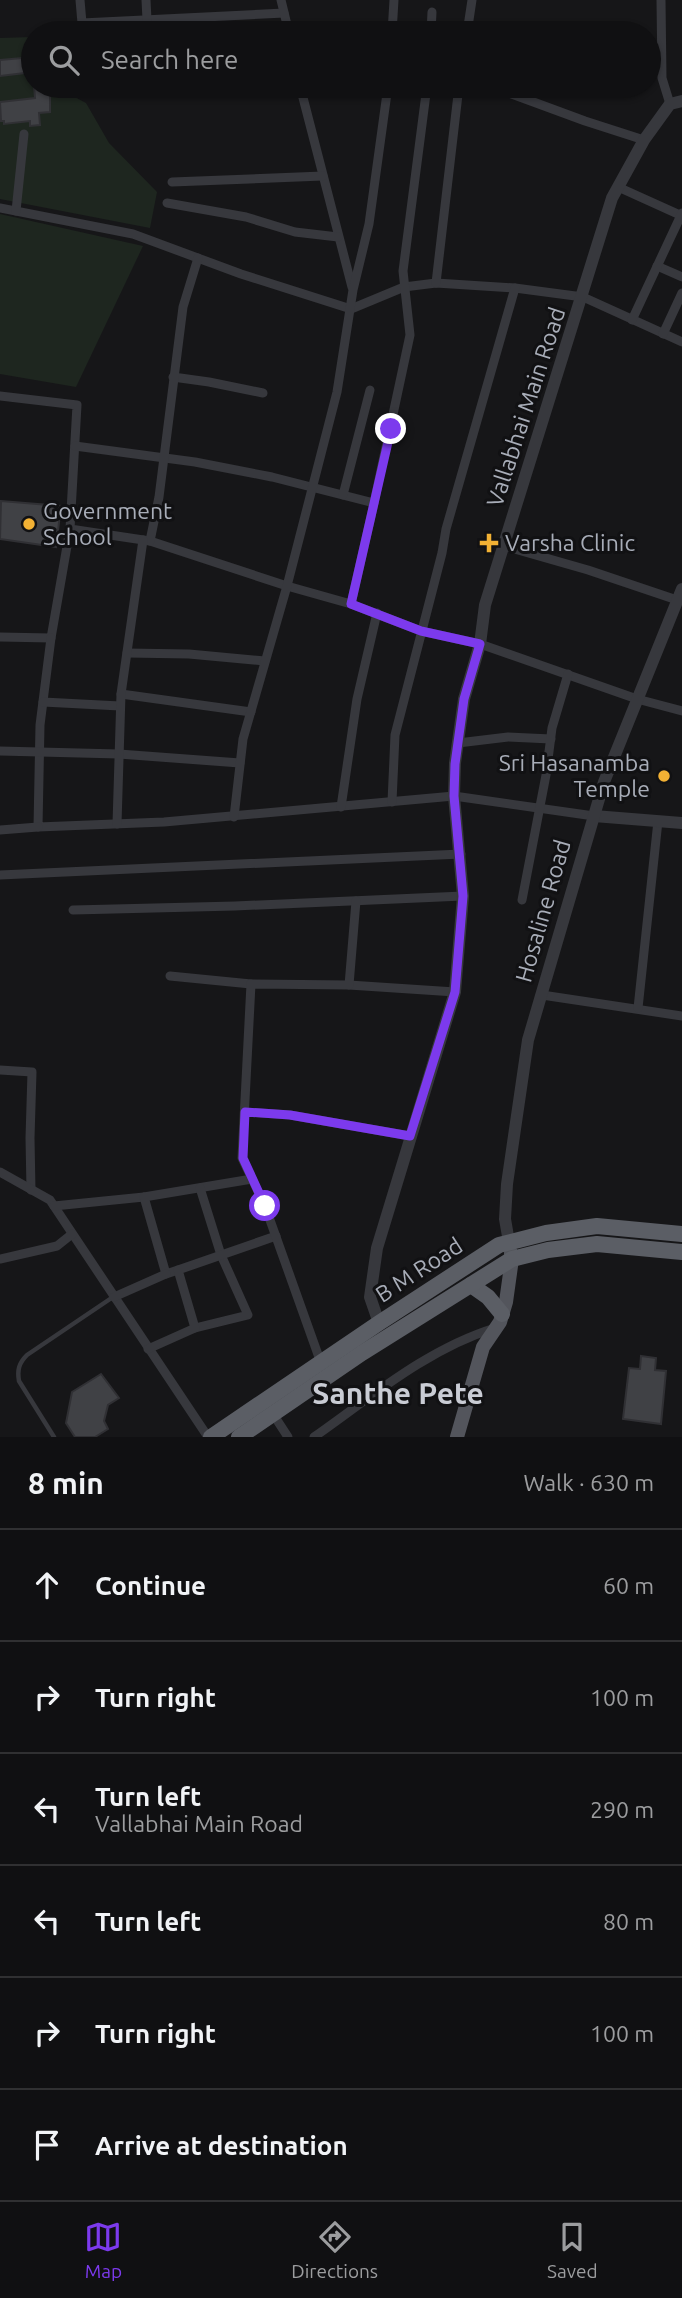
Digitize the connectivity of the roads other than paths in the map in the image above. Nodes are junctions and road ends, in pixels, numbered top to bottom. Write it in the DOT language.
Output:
graph roads {
  1 [pos="80,0"];
  2 [pos="146,0"];
  3 [pos="281,0"];
  4 [pos="394,0"];
  5 [pos="471,0"];
  6 [pos="661,0"];
  7 [pos="432,12"];
  8 [pos="284,13"];
  9 [pos="147,20"];
  10 [pos="82,21"];
  11 [pos="125,21"];
  12 [pos="286,21"];
  13 [pos="393,21"];
  14 [pos="432,21"];
  15 [pos="468,21"];
  16 [pos="303,98"];
  17 [pos="386,98"];
  18 [pos="425,98"];
  19 [pos="458,98"];
  20 [pos="522,98"];
  21 [pos="676,102"];
  22 [pos="24,134"];
  23 [pos="644,140"];
  24 [pos="323,176"];
  25 [pos="172,182"];
  26 [pos="618,187"];
  27 [pos="167,203"];
  28 [pos="0,208"];
  29 [pos="16,211"];
  30 [pos="682,215"];
  31 [pos="338,237"];
  32 [pos="198,258"];
  33 [pos="657,266"];
  34 [pos="682,277"];
  35 [pos="436,283"];
  36 [pos="404,287"];
  37 [pos="515,288"];
  38 [pos="353,290"];
  39 [pos="682,293"];
  40 [pos="583,297"];
  41 [pos="351,309"];
  42 [pos="632,320"];
  43 [pos="663,334"];
  44 [pos="682,342"];
  45 [pos="173,377"];
  46 [pos="370,390"];
  47 [pos="263,393"];
  48 [pos="0,397"];
  49 [pos="75,446"];
  50 [pos="164,458"];
  51 [pos="312,487"];
  52 [pos="343,495"];
  53 [pos="374,503"];
  54 [pos="70,529"];
  55 [pos="146,541"];
  56 [pos="504,546"];
  57 [pos="287,586"];
  58 [pos="679,600"];
  59 [pos="351,604"];
  60 [pos="377,613"];
  61 [pos="421,631"];
  62 [pos="0,637"];
  63 [pos="51,638"];
  64 [pos="480,644"];
  65 [pos="127,653"];
  66 [pos="265,661"];
  67 [pos="568,674"];
  68 [pos="121,694"];
  69 [pos="637,699"];
  70 [pos="43,702"];
  71 [pos="120,706"];
  72 [pos="682,711"];
  73 [pos="251,712"];
  74 [pos="551,739"];
  75 [pos="458,743"];
  76 [pos="0,751"];
  77 [pos="40,751"];
  78 [pos="119,754"];
  79 [pos="240,763"];
  80 [pos="454,796"];
  81 [pos="392,802"];
  82 [pos="341,807"];
  83 [pos="540,809"];
  84 [pos="234,817"];
  85 [pos="594,817"];
  86 [pos="658,821"];
  87 [pos="682,823"];
  88 [pos="117,824"];
  89 [pos="38,827"];
  90 [pos="0,830"];
  91 [pos="461,854"];
  92 [pos="0,875"];
  93 [pos="463,896"];
  94 [pos="522,900"];
  95 [pos="356,901"];
  96 [pos="73,910"];
  97 [pos="170,976"];
  98 [pos="251,984"];
  99 [pos="349,985"];
  100 [pos="455,992"];
  101 [pos="542,995"];
  102 [pos="638,1008"];
  103 [pos="682,1016"];
  104 [pos="0,1070"];
  105 [pos="245,1112"];
  106 [pos="410,1136"];
  107 [pos="0,1172"];
  108 [pos="253,1179"];
  109 [pos="200,1188"];
  110 [pos="31,1190"];
  111 [pos="144,1197"];
  112 [pos="54,1206"];
  113 [pos="72,1234"];
  114 [pos="682,1234"];
  115 [pos="276,1237"];
  116 [pos="509,1242"];
  117 [pos="682,1252"];
  118 [pos="221,1255"];
  119 [pos="0,1259"];
  120 [pos="512,1259"];
  121 [pos="178,1270"];
  122 [pos="166,1274"];
  123 [pos="471,1285"];
  124 [pos="114,1297"];
  125 [pos="498,1321"];
  126 [pos="379,1323"];
  127 [pos="195,1328"];
  128 [pos="148,1349"];
  129 [pos="321,1363"];
  130 [pos="273,1414"];
  131 [pos="54,1437"];
  132 [pos="209,1437"];
  133 [pos="239,1437"];
  134 [pos="288,1437"];
  135 [pos="314,1437"];
  136 [pos="457,1437"];
  1 -- 10 [label="street"];
  2 -- 9 [label="street"];
  3 -- 8 [label="street"];
  4 -- 13 [label="street"];
  5 -- 15 [label="street"];
  6 -- 21 [label="street"];
  7 -- 14 [label="street"];
  8 -- 9 [label="street"];
  8 -- 12 [label="street"];
  9 -- 11 [label="street"];
  16 -- 24 [label="street"];
  17 -- 38 [label="street"];
  18 -- 36 [label="street"];
  19 -- 35 [label="street"];
  20 -- 23 [label="street"];
  21 -- 23 [label="street, Vallabhai Main Road"];
  22 -- 29 [label="street"];
  23 -- 26 [label="street, Vallabhai Main Road"];
  24 -- 25 [label="street"];
  24 -- 31 [label="street"];
  26 -- 30 [label="street"];
  26 -- 40 [label="street, Vallabhai Main Road"];
  27 -- 31 [label="street"];
  28 -- 29 [label="street"];
  29 -- 32 [label="street"];
  30 -- 33 [label="street"];
  31 -- 38 [label="street"];
  32 -- 41 [label="street"];
  32 -- 45 [label="street"];
  33 -- 34 [label="street"];
  33 -- 42 [label="street"];
  35 -- 36 [label="street"];
  35 -- 37 [label="street"];
  36 -- 41 [label="street"];
  36 -- 53 [label="street"];
  37 -- 40 [label="street"];
  37 -- 61 [label="street"];
  38 -- 41 [label="street"];
  39 -- 43 [label="street"];
  40 -- 42 [label="street"];
  40 -- 56 [label="street, Vallabhai Main Road"];
  41 -- 51 [label="street"];
  42 -- 43 [label="street"];
  43 -- 44 [label="street"];
  45 -- 47 [label="street"];
  45 -- 50 [label="street"];
  46 -- 52 [label="street"];
  48 -- 49 [label="street"];
  49 -- 50 [label="street"];
  49 -- 54 [label="street"];
  50 -- 51 [label="street"];
  50 -- 55 [label="street"];
  51 -- 52 [label="street"];
  51 -- 57 [label="street"];
  52 -- 53 [label="street"];
  53 -- 59 [label="street"];
  54 -- 55 [label="street"];
  54 -- 63 [label="street"];
  55 -- 57 [label="street"];
  55 -- 65 [label="street"];
  56 -- 58 [label="street"];
  56 -- 64 [label="street, Vallabhai Main Road"];
  57 -- 59 [label="street"];
  57 -- 66 [label="street"];
  58 -- 69 [label="street, Hosaline Road"];
  59 -- 60 [label="street"];
  60 -- 61 [label="street"];
  60 -- 82 [label="street"];
  61 -- 64 [label="street"];
  61 -- 81 [label="street"];
  62 -- 63 [label="street"];
  63 -- 70 [label="street"];
  64 -- 67 [label="street"];
  64 -- 75 [label="street, Vallabhai Main Road"];
  65 -- 66 [label="street"];
  65 -- 68 [label="street"];
  66 -- 73 [label="street"];
  67 -- 69 [label="street"];
  67 -- 74 [label="street"];
  68 -- 71 [label="street"];
  68 -- 73 [label="street"];
  69 -- 72 [label="street"];
  69 -- 85 [label="street, Hosaline Road"];
  70 -- 71 [label="street"];
  70 -- 77 [label="street"];
  71 -- 78 [label="street"];
  73 -- 79 [label="street"];
  74 -- 75 [label="street"];
  74 -- 83 [label="street"];
  75 -- 80 [label="street, Vallabhai Main Road"];
  76 -- 77 [label="street"];
  77 -- 78 [label="street"];
  77 -- 89 [label="street"];
  78 -- 79 [label="street"];
  78 -- 88 [label="street"];
  79 -- 84 [label="street"];
  80 -- 81 [label="street"];
  80 -- 83 [label="street"];
  80 -- 91 [label="street, Vallabhai Main Road"];
  81 -- 82 [label="street"];
  82 -- 84 [label="street"];
  83 -- 85 [label="street"];
  83 -- 94 [label="street"];
  84 -- 88 [label="street"];
  85 -- 86 [label="street"];
  85 -- 101 [label="street, Hosaline Road"];
  86 -- 87 [label="street"];
  86 -- 102 [label="street"];
  88 -- 89 [label="street"];
  89 -- 90 [label="street"];
  91 -- 92 [label="street"];
  91 -- 93 [label="street, Vallabhai Main Road"];
  93 -- 95 [label="street"];
  93 -- 100 [label="street, Vallabhai Main Road"];
  95 -- 96 [label="street"];
  95 -- 99 [label="street"];
  97 -- 98 [label="street"];
  98 -- 99 [label="street"];
  98 -- 105 [label="street"];
  99 -- 100 [label="street"];
  100 -- 106 [label="street, Vallabhai Main Road"];
  101 -- 102 [label="street"];
  101 -- 116 [label="street, Hosaline Road"];
  102 -- 103 [label="street"];
  104 -- 110 [label="street"];
  105 -- 106 [label="street"];
  105 -- 108 [label="street"];
  106 -- 126 [label="street, Vallabhai Main Road"];
  107 -- 110 [label="street"];
  108 -- 109 [label="street"];
  108 -- 115 [label="street"];
  109 -- 111 [label="street"];
  109 -- 118 [label="street"];
  110 -- 112 [label="street"];
  111 -- 112 [label="street"];
  111 -- 122 [label="street"];
  112 -- 113 [label="street"];
  113 -- 119 [label="street"];
  113 -- 124 [label="street"];
  114 -- 116 [label="highway, B M Road"];
  115 -- 118 [label="street"];
  115 -- 129 [label="street"];
  116 -- 120 [label="main road, Hosaline Road"];
  116 -- 126 [label="highway, B M Road"];
  117 -- 120 [label="highway"];
  118 -- 121 [label="street"];
  118 -- 127 [label="street"];
  120 -- 123 [label="highway"];
  120 -- 125 [label="main road, Hosaline Road"];
  121 -- 122 [label="street"];
  121 -- 127 [label="street"];
  122 -- 124 [label="street"];
  123 -- 125 [label="highway"];
  123 -- 130 [label="highway"];
  124 -- 128 [label="street"];
  124 -- 131 [label="lane"];
  125 -- 135 [label="street"];
  125 -- 136 [label="main road, Hosaline Road"];
  126 -- 129 [label="highway, B M Road"];
  127 -- 128 [label="street"];
  128 -- 132 [label="street"];
  129 -- 132 [label="highway, B M Road"];
  130 -- 133 [label="highway"];
  130 -- 134 [label="street"];
}
